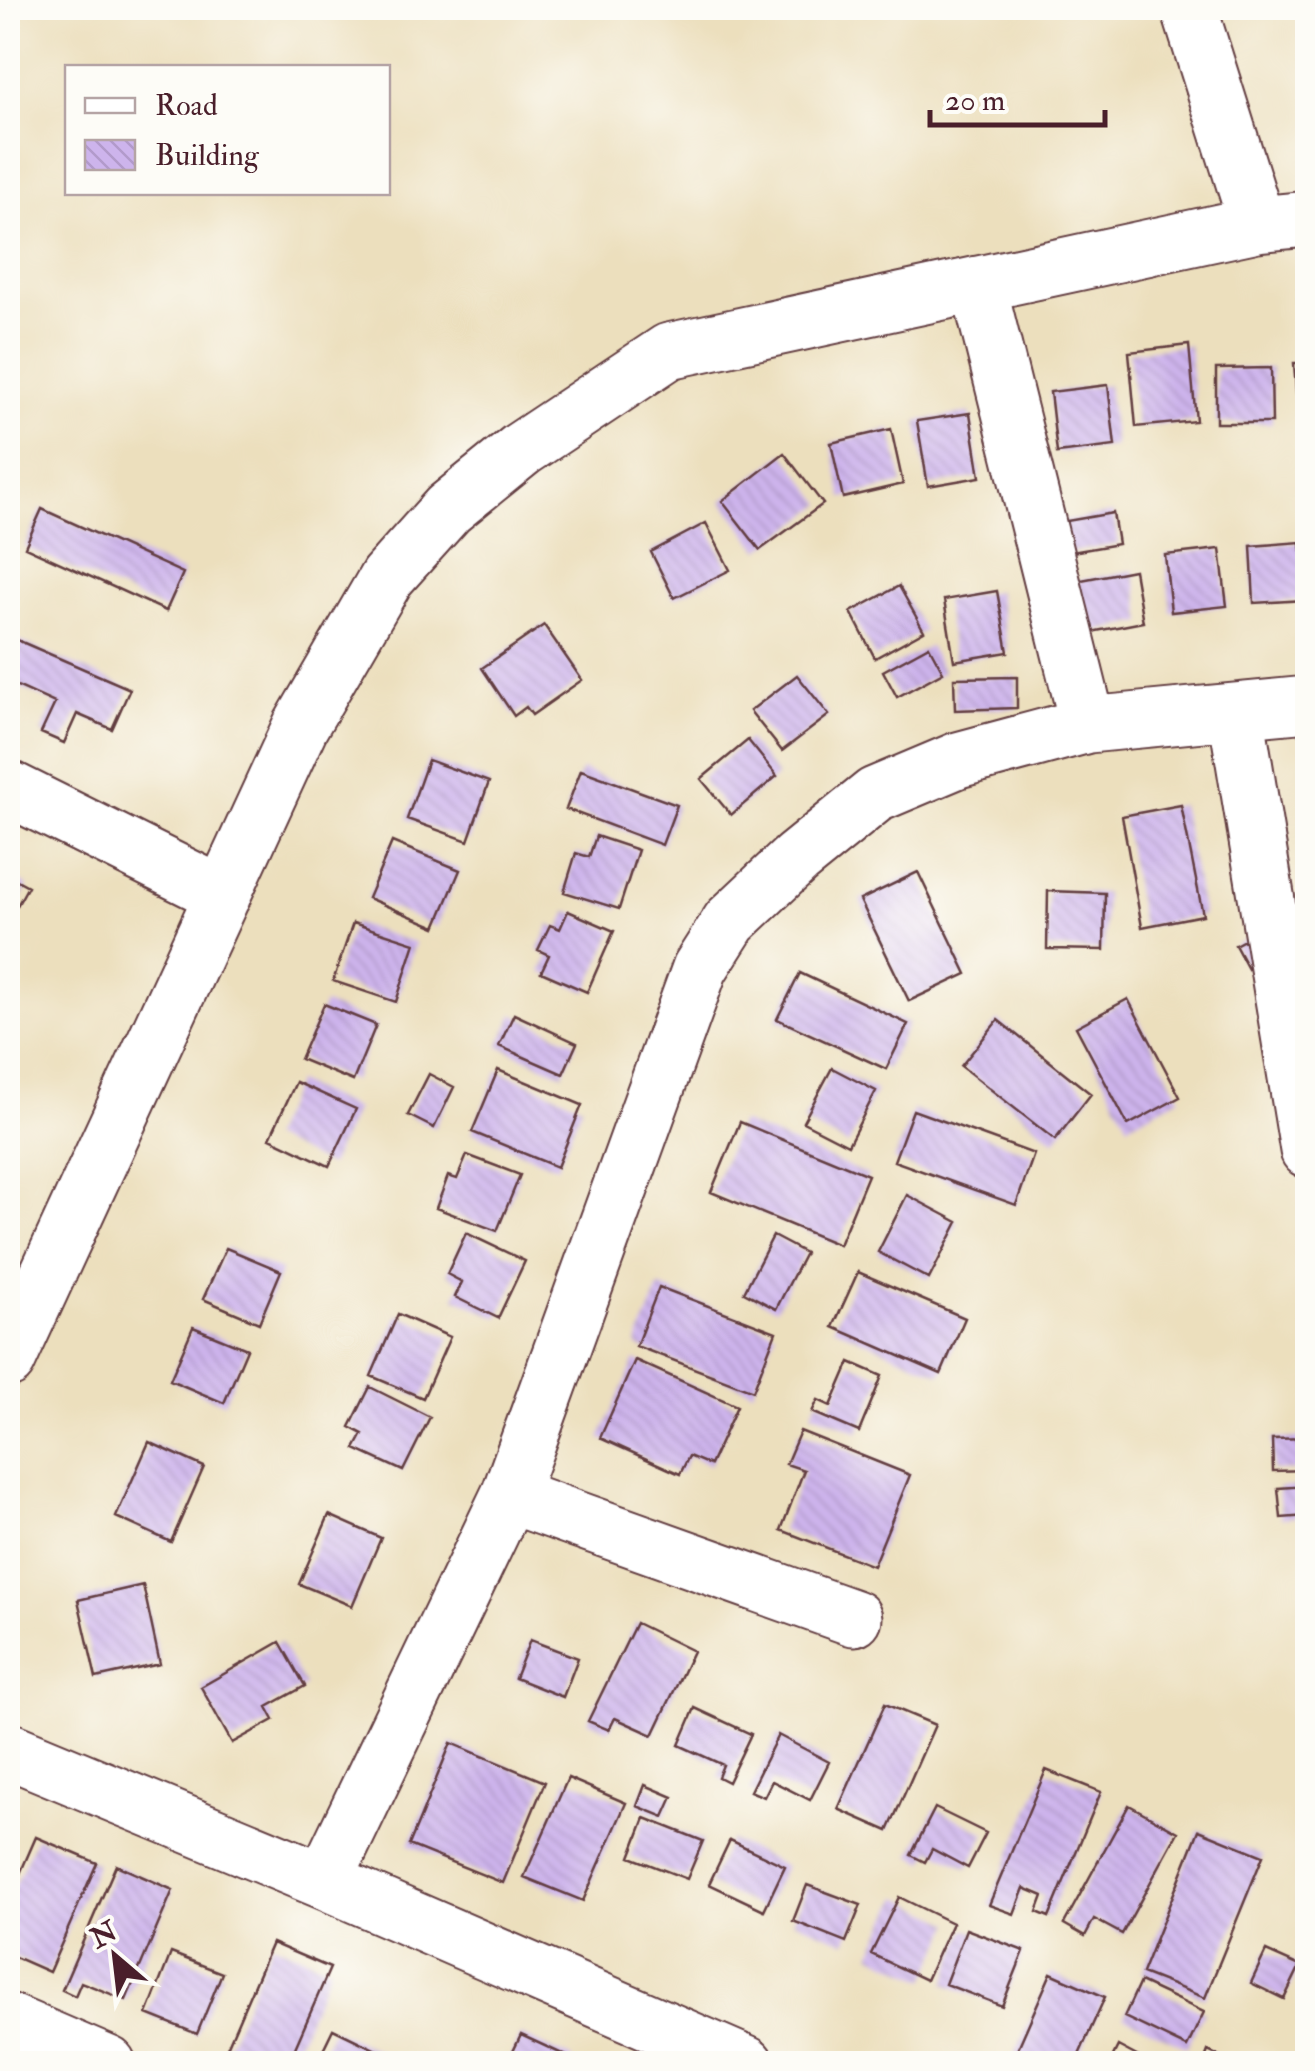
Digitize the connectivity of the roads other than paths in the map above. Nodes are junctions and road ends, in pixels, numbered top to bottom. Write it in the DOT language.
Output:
graph roads {
  1 [pos="1190,8"];
  2 [pos="1282,222"];
  3 [pos="978,284"];
  4 [pos="1308,704"];
  5 [pos="1236,713"];
  6 [pos="1088,725"];
  7 [pos="8,788"];
  8 [pos="223,895"];
  9 [pos="1308,1150"];
  10 [pos="8,1360"];
  11 [pos="508,1495"];
  12 [pos="854,1618"];
  13 [pos="8,1750"];
  14 [pos="324,1881"];
  15 [pos="8,2021"];
  16 [pos="108,2064"];
  17 [pos="746,2064"];
  1 -- 2 [label="street"];
  2 -- 3 [label="street"];
  3 -- 6 [label="street"];
  3 -- 8 [label="street"];
  4 -- 5 [label="street"];
  5 -- 6 [label="street"];
  5 -- 9 [label="street"];
  6 -- 11 [label="street"];
  7 -- 8 [label="street"];
  8 -- 10 [label="street"];
  11 -- 12 [label="street"];
  11 -- 14 [label="street"];
  13 -- 14 [label="street"];
  14 -- 17 [label="street"];
  15 -- 16 [label="street"];
}
